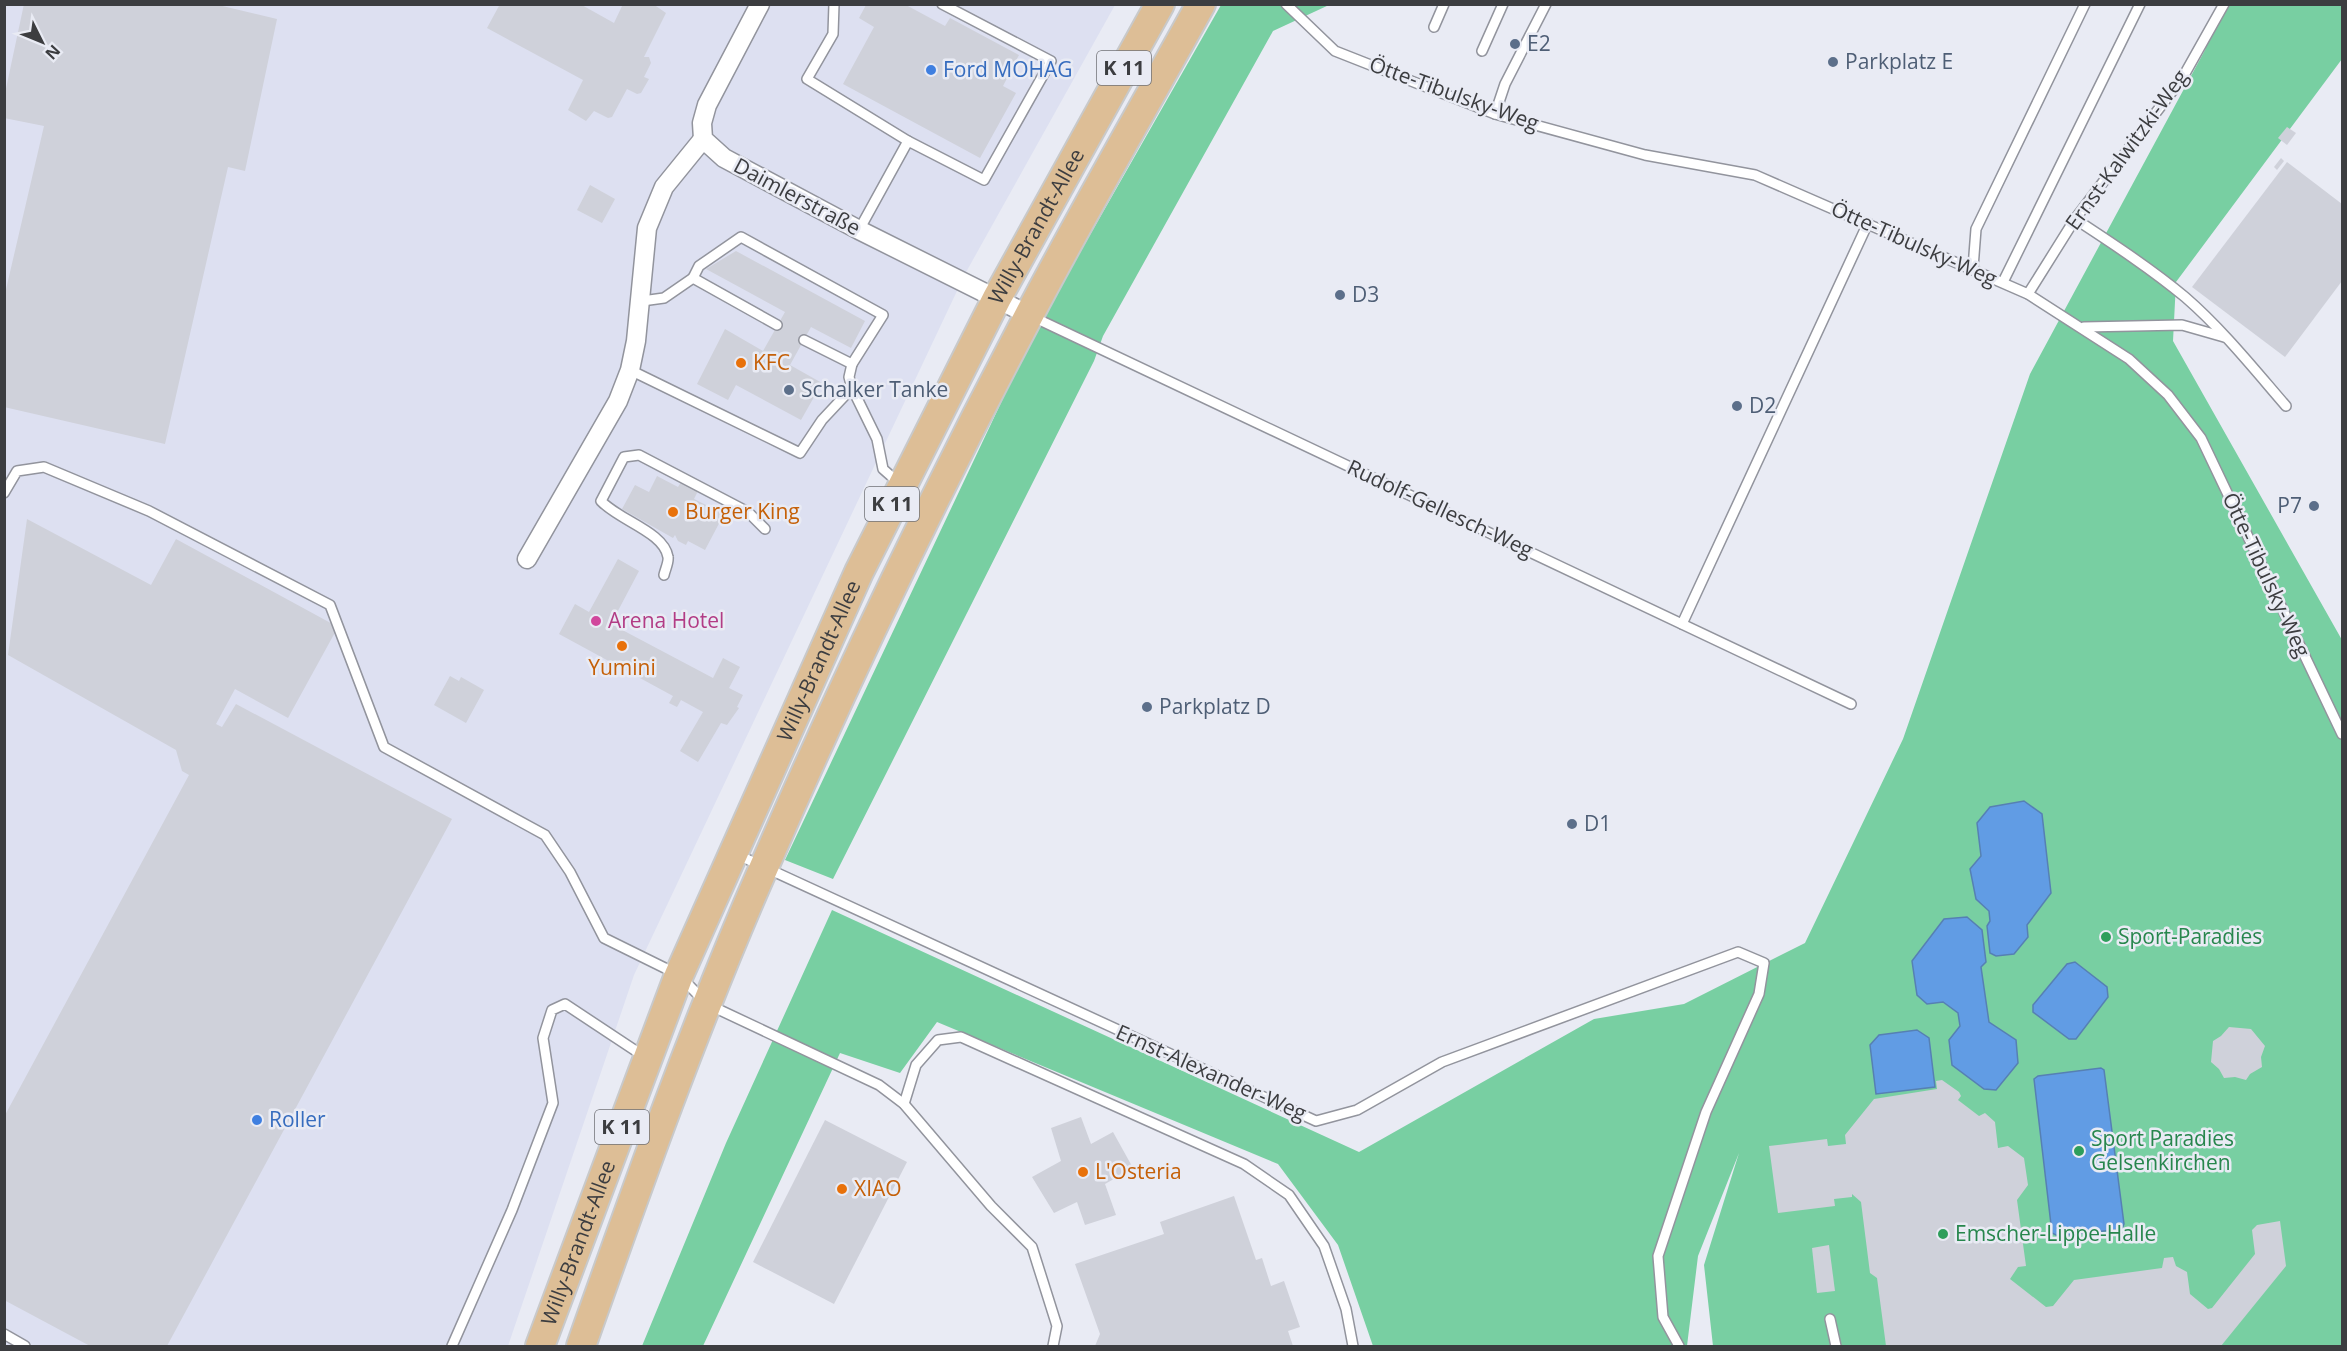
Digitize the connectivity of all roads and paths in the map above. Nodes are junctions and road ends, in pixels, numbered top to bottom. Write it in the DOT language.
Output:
graph roads {
  1 [pos="760,4"];
  2 [pos="834,4"];
  3 [pos="942,4"];
  4 [pos="1160,4"];
  5 [pos="1201,4"];
  6 [pos="1286,4"];
  7 [pos="1444,4"];
  8 [pos="1503,4"];
  9 [pos="1546,4"];
  10 [pos="2085,4"];
  11 [pos="2140,4"];
  12 [pos="2224,4"];
  13 [pos="1434,27"];
  14 [pos="1482,51"];
  15 [pos="1495,114"];
  16 [pos="703,139"];
  17 [pos="908,141"];
  18 [pos="2075,219"];
  19 [pos="1868,223"];
  20 [pos="859,230"];
  21 [pos="1973,268"];
  22 [pos="693,278"];
  23 [pos="2003,282"];
  24 [pos="2028,294"];
  25 [pos="997,298"];
  26 [pos="642,301"];
  27 [pos="1029,315"];
  28 [pos="777,325"];
  29 [pos="2084,327"];
  30 [pos="2226,338"];
  31 [pos="804,340"];
  32 [pos="852,364"];
  33 [pos="630,370"];
  34 [pos="852,388"];
  35 [pos="2286,405"];
  36 [pos="902,486"];
  37 [pos="4,493"];
  38 [pos="765,529"];
  39 [pos="527,559"];
  40 [pos="664,575"];
  41 [pos="1682,624"];
  42 [pos="1851,704"];
  43 [pos="2343,734"];
  44 [pos="733,852"];
  45 [pos="763,867"];
  46 [pos="679,975"];
  47 [pos="707,1004"];
  48 [pos="648,1059"];
  49 [pos="904,1104"];
  50 [pos="1830,1319"];
  51 [pos="4,1334"];
  52 [pos="25,1347"];
  53 [pos="452,1347"];
  54 [pos="540,1347"];
  55 [pos="581,1347"];
  56 [pos="1053,1347"];
  57 [pos="1353,1347"];
  58 [pos="1679,1347"];
  59 [pos="1836,1347"];
  1 -- 16 [label="street"];
  2 -- 17 [label="lane"];
  3 -- 17 [label="lane"];
  4 -- 25 [label="main road, Willy-Brandt-Allee / K 11"];
  5 -- 27 [label="main road, Willy-Brandt-Allee / K 11"];
  6 -- 15 [label="lane, Ötte-Tibulsky-Weg"];
  7 -- 13 [label="lane"];
  8 -- 14 [label="lane"];
  9 -- 15 [label="lane"];
  10 -- 21 [label="lane"];
  11 -- 23 [label="lane"];
  12 -- 18 [label="lane, Ernst-Kalwitzki-Weg"];
  15 -- 19 [label="lane, Ötte-Tibulsky-Weg"];
  16 -- 20 [label="street, Daimlerstraße"];
  16 -- 26 [label="street"];
  17 -- 20 [label="lane"];
  18 -- 24 [label="lane, Ernst-Kalwitzki-Weg"];
  18 -- 30 [label="lane"];
  19 -- 21 [label="lane, Ötte-Tibulsky-Weg"];
  19 -- 41 [label="lane"];
  20 -- 25 [label="street, Daimlerstraße"];
  21 -- 23 [label="lane, Ötte-Tibulsky-Weg"];
  22 -- 26 [label="lane"];
  22 -- 28 [label="lane"];
  22 -- 32 [label="lane"];
  23 -- 24 [label="lane, Ötte-Tibulsky-Weg"];
  24 -- 29 [label="lane, Ötte-Tibulsky-Weg"];
  25 -- 27 [label="street, Daimlerstraße"];
  25 -- 36 [label="main road, Willy-Brandt-Allee / K 11"];
  26 -- 33 [label="street"];
  27 -- 41 [label="lane, Rudolf-Gellesch-Weg"];
  27 -- 45 [label="main road, Willy-Brandt-Allee / K 11"];
  29 -- 30 [label="lane"];
  29 -- 43 [label="lane, Ötte-Tibulsky-Weg"];
  30 -- 35 [label="lane"];
  31 -- 32 [label="lane"];
  32 -- 34 [label="lane"];
  33 -- 34 [label="lane"];
  33 -- 39 [label="street"];
  34 -- 36 [label="lane"];
  36 -- 44 [label="main road, Willy-Brandt-Allee / K 11"];
  37 -- 46 [label="lane"];
  38 -- 40 [label="lane"];
  41 -- 42 [label="lane, Rudolf-Gellesch-Weg"];
  44 -- 45 [label="lane, Ernst-Alexander-Weg"];
  44 -- 46 [label="main road, Willy-Brandt-Allee / K 11"];
  45 -- 47 [label="main road, Willy-Brandt-Allee / K 11"];
  45 -- 58 [label="lane, Ernst-Alexander-Weg"];
  46 -- 47 [label="lane"];
  46 -- 48 [label="main road, Willy-Brandt-Allee / K 11"];
  47 -- 49 [label="lane"];
  47 -- 55 [label="main road, Willy-Brandt-Allee / K 11"];
  48 -- 53 [label="lane"];
  48 -- 54 [label="main road, Willy-Brandt-Allee / K 11"];
  49 -- 56 [label="lane"];
  49 -- 57 [label="lane"];
  50 -- 59 [label="lane"];
  51 -- 52 [label="lane"];
}
